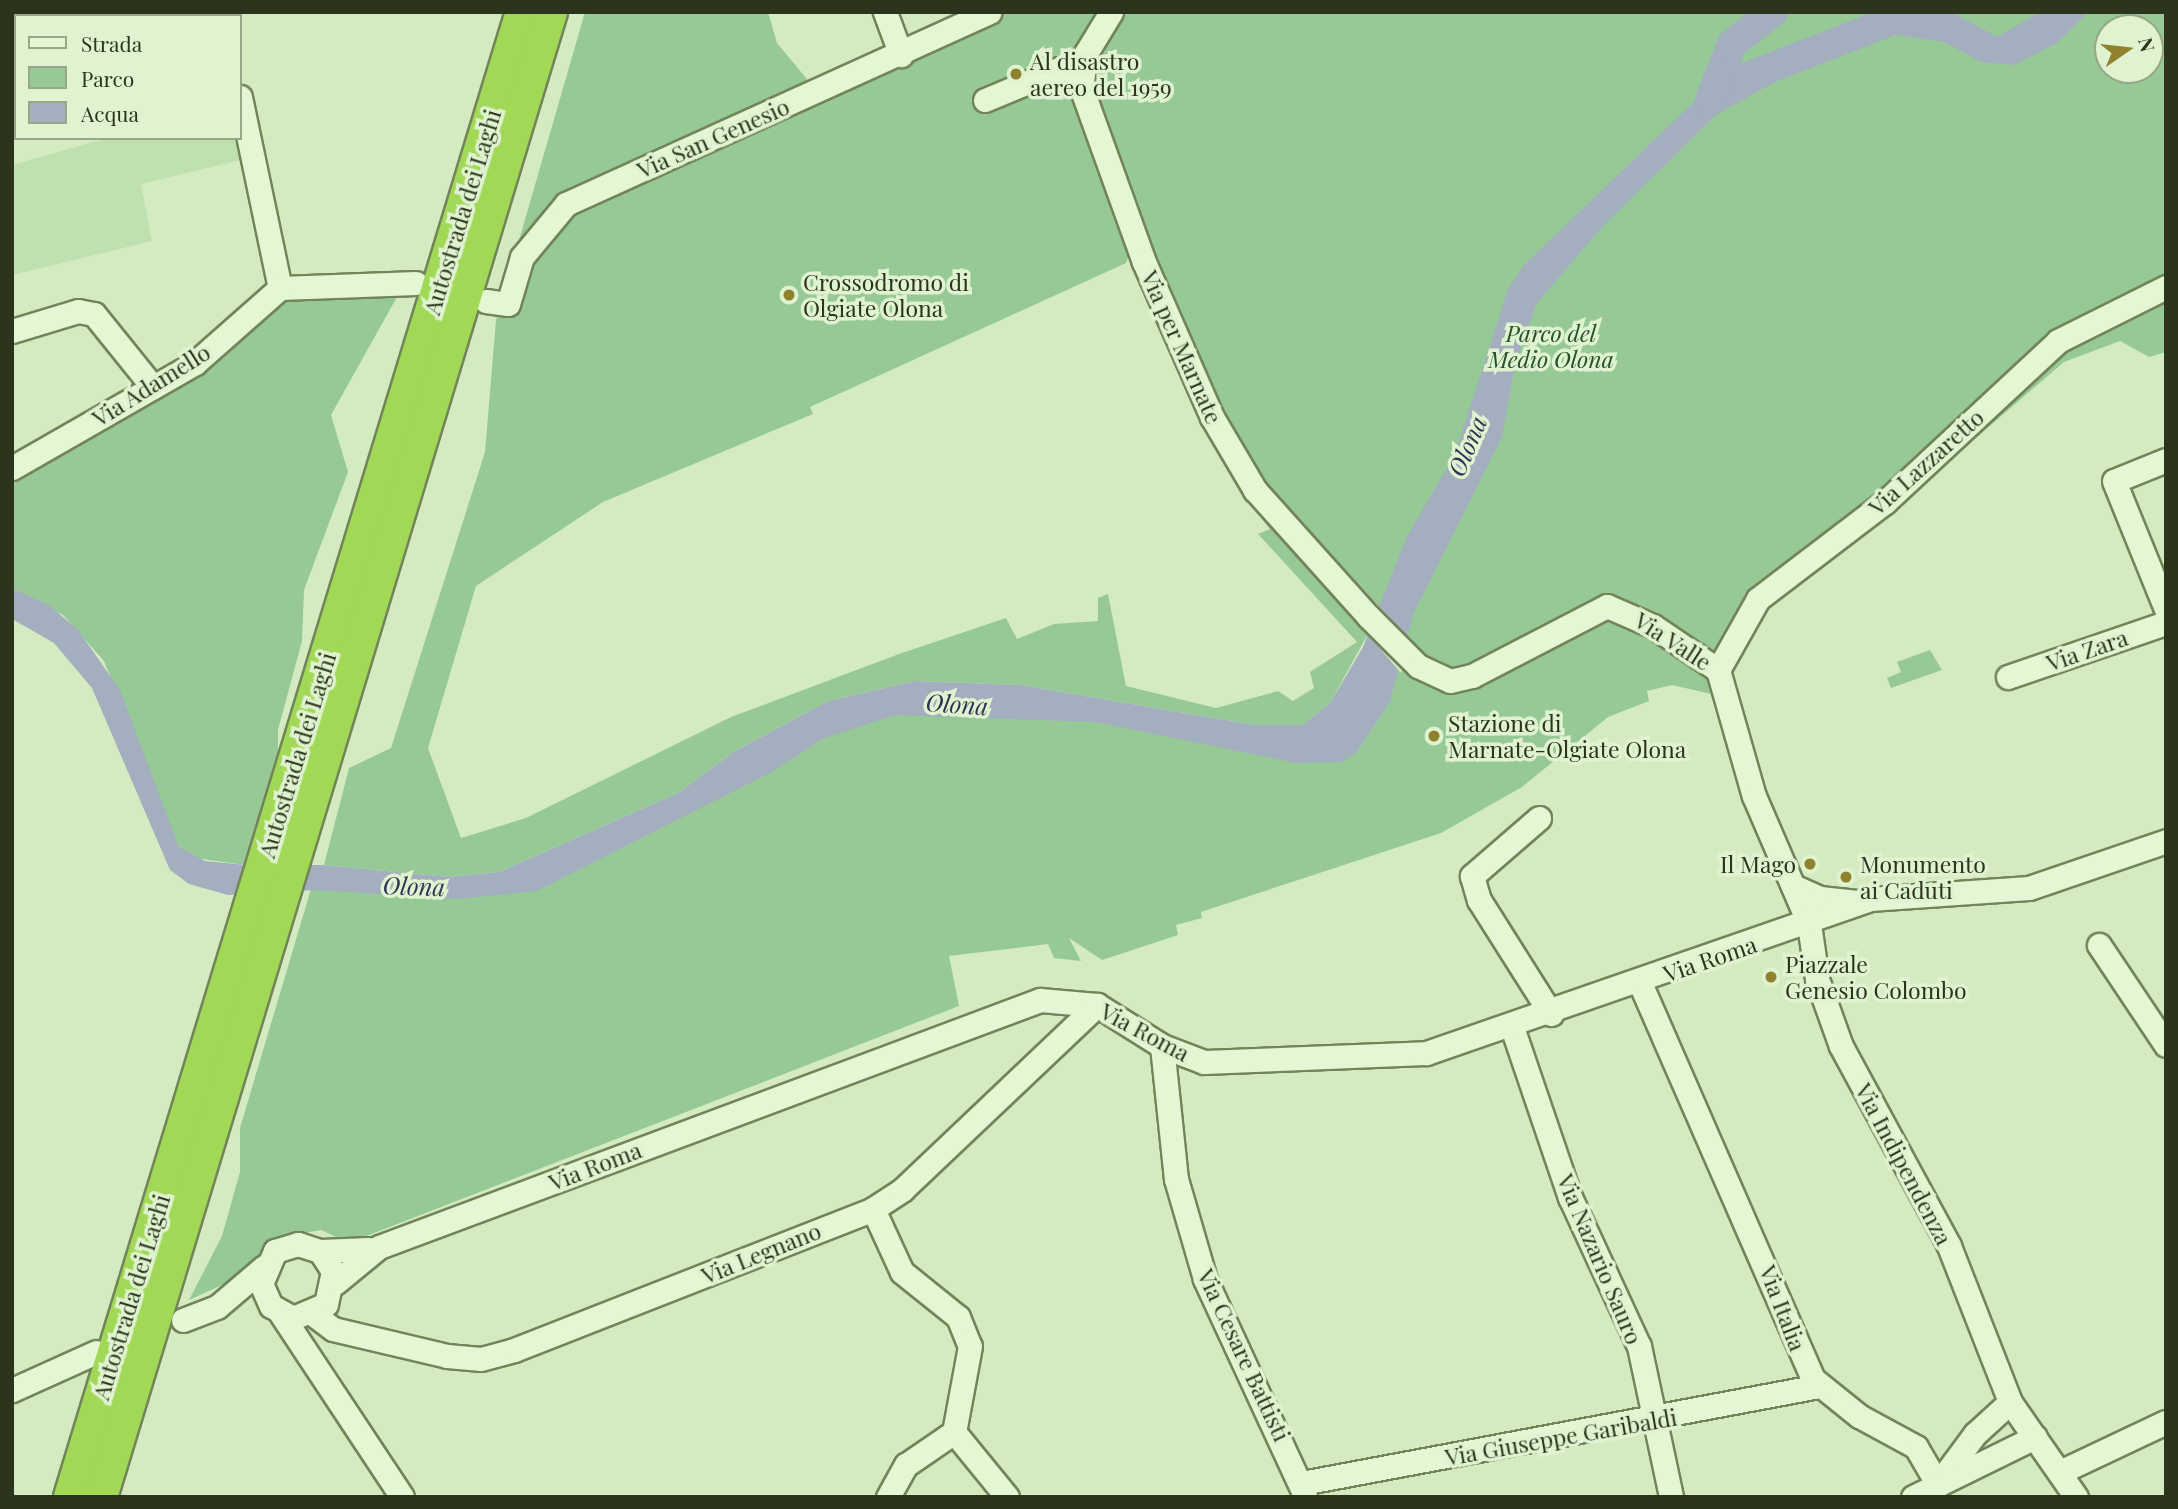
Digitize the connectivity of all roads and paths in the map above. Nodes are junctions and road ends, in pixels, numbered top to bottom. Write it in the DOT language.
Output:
graph roads {
  1 [pos="522,12"];
  2 [pos="551,12"];
  3 [pos="885,12"];
  4 [pos="989,12"];
  5 [pos="1111,12"];
  6 [pos="901,55"];
  7 [pos="1080,70"];
  8 [pos="985,100"];
  9 [pos="242,107"];
  10 [pos="416,284"];
  11 [pos="2166,287"];
  12 [pos="280,288"];
  13 [pos="486,301"];
  14 [pos="12,331"];
  15 [pos="153,387"];
  16 [pos="2166,460"];
  17 [pos="12,468"];
  18 [pos="2166,609"];
  19 [pos="2166,623"];
  20 [pos="1391,639"];
  21 [pos="1718,670"];
  22 [pos="2008,677"];
  23 [pos="1539,818"];
  24 [pos="2166,841"];
  25 [pos="285,845"];
  26 [pos="1793,886"];
  27 [pos="1862,902"];
  28 [pos="1809,924"];
  29 [pos="2099,946"];
  30 [pos="1640,983"];
  31 [pos="1097,1005"];
  32 [pos="1551,1014"];
  33 [pos="1512,1027"];
  34 [pos="2166,1045"];
  35 [pos="1162,1046"];
  36 [pos="873,1209"];
  37 [pos="379,1247"];
  38 [pos="320,1251"];
  39 [pos="264,1267"];
  40 [pos="326,1299"];
  41 [pos="216,1307"];
  42 [pos="279,1312"];
  43 [pos="183,1320"];
  44 [pos="95,1356"];
  45 [pos="323,1374"];
  46 [pos="1819,1385"];
  47 [pos="12,1391"];
  48 [pos="2010,1402"];
  49 [pos="1656,1420"];
  50 [pos="2166,1422"];
  51 [pos="954,1432"];
  52 [pos="2035,1437"];
  53 [pos="1971,1439"];
  54 [pos="1984,1462"];
  55 [pos="2060,1472"];
  56 [pos="1938,1485"];
  57 [pos="1304,1490"];
  58 [pos="70,1497"];
  59 [pos="101,1497"];
  60 [pos="402,1497"];
  61 [pos="888,1497"];
  62 [pos="1007,1497"];
  63 [pos="1671,1497"];
  64 [pos="1913,1497"];
  65 [pos="2076,1497"];
  1 -- 25 [label="highway, Autostrada dei Laghi"];
  2 -- 25 [label="highway, Autostrada dei Laghi"];
  3 -- 6 [label="street"];
  4 -- 6 [label="street, Via San Genesio"];
  5 -- 7 [label="street"];
  6 -- 13 [label="street, Via San Genesio"];
  7 -- 8 [label="street"];
  7 -- 20 [label="street, Via per Marnate"];
  9 -- 12 [label="street"];
  10 -- 12 [label="street"];
  11 -- 21 [label="street, Via Lazzaretto"];
  12 -- 15 [label="street, Via Adamello"];
  14 -- 15 [label="street"];
  15 -- 17 [label="street, Via Adamello"];
  16 -- 18 [label="street"];
  19 -- 22 [label="street, Via Zara"];
  20 -- 21 [label="street, Via Valle"];
  21 -- 26 [label="street, Via Valle"];
  23 -- 32 [label="street"];
  24 -- 27 [label="street"];
  25 -- 58 [label="highway, Autostrada dei Laghi"];
  25 -- 59 [label="highway, Autostrada dei Laghi"];
  26 -- 27 [label="street"];
  26 -- 28 [label="street, Via Valle"];
  27 -- 28 [label="street, Via Roma"];
  28 -- 30 [label="street, Via Roma"];
  28 -- 48 [label="street, Via Indipendenza"];
  29 -- 34 [label="street"];
  30 -- 32 [label="street, Via Roma"];
  30 -- 46 [label="street, Via Italia"];
  31 -- 35 [label="street, Via Roma"];
  31 -- 36 [label="street, Via Legnano"];
  31 -- 37 [label="street, Via Roma"];
  32 -- 33 [label="street, Via Roma"];
  33 -- 35 [label="street, Via Roma"];
  33 -- 49 [label="street, Via Nazario Sauro"];
  35 -- 57 [label="street, Via Cesare Battisti"];
  36 -- 40 [label="street, Via Legnano"];
  36 -- 51 [label="street"];
  37 -- 38 [label="street, Via Roma"];
  37 -- 40 [label="street, Via Roma"];
  38 -- 39 [label="street, Via Roma"];
  38 -- 40 [label="street"];
  39 -- 41 [label="street"];
  39 -- 42 [label="street"];
  40 -- 42 [label="street"];
  40 -- 45 [label="street"];
  41 -- 42 [label="street"];
  41 -- 43 [label="street"];
  42 -- 45 [label="street"];
  44 -- 47 [label="street"];
  45 -- 60 [label="street"];
  46 -- 49 [label="street, Via Giuseppe Garibaldi"];
  46 -- 56 [label="street"];
  48 -- 52 [label="street, Via Indipendenza"];
  48 -- 53 [label="street"];
  49 -- 57 [label="street, Via Giuseppe Garibaldi"];
  49 -- 63 [label="street, Via Nazario Sauro"];
  50 -- 55 [label="street"];
  51 -- 61 [label="street"];
  51 -- 62 [label="street"];
  52 -- 54 [label="street"];
  52 -- 55 [label="street, Via Indipendenza"];
  53 -- 54 [label="street"];
  53 -- 56 [label="street"];
  54 -- 56 [label="street"];
  55 -- 65 [label="street, Via Indipendenza"];
  56 -- 64 [label="street"];
}
